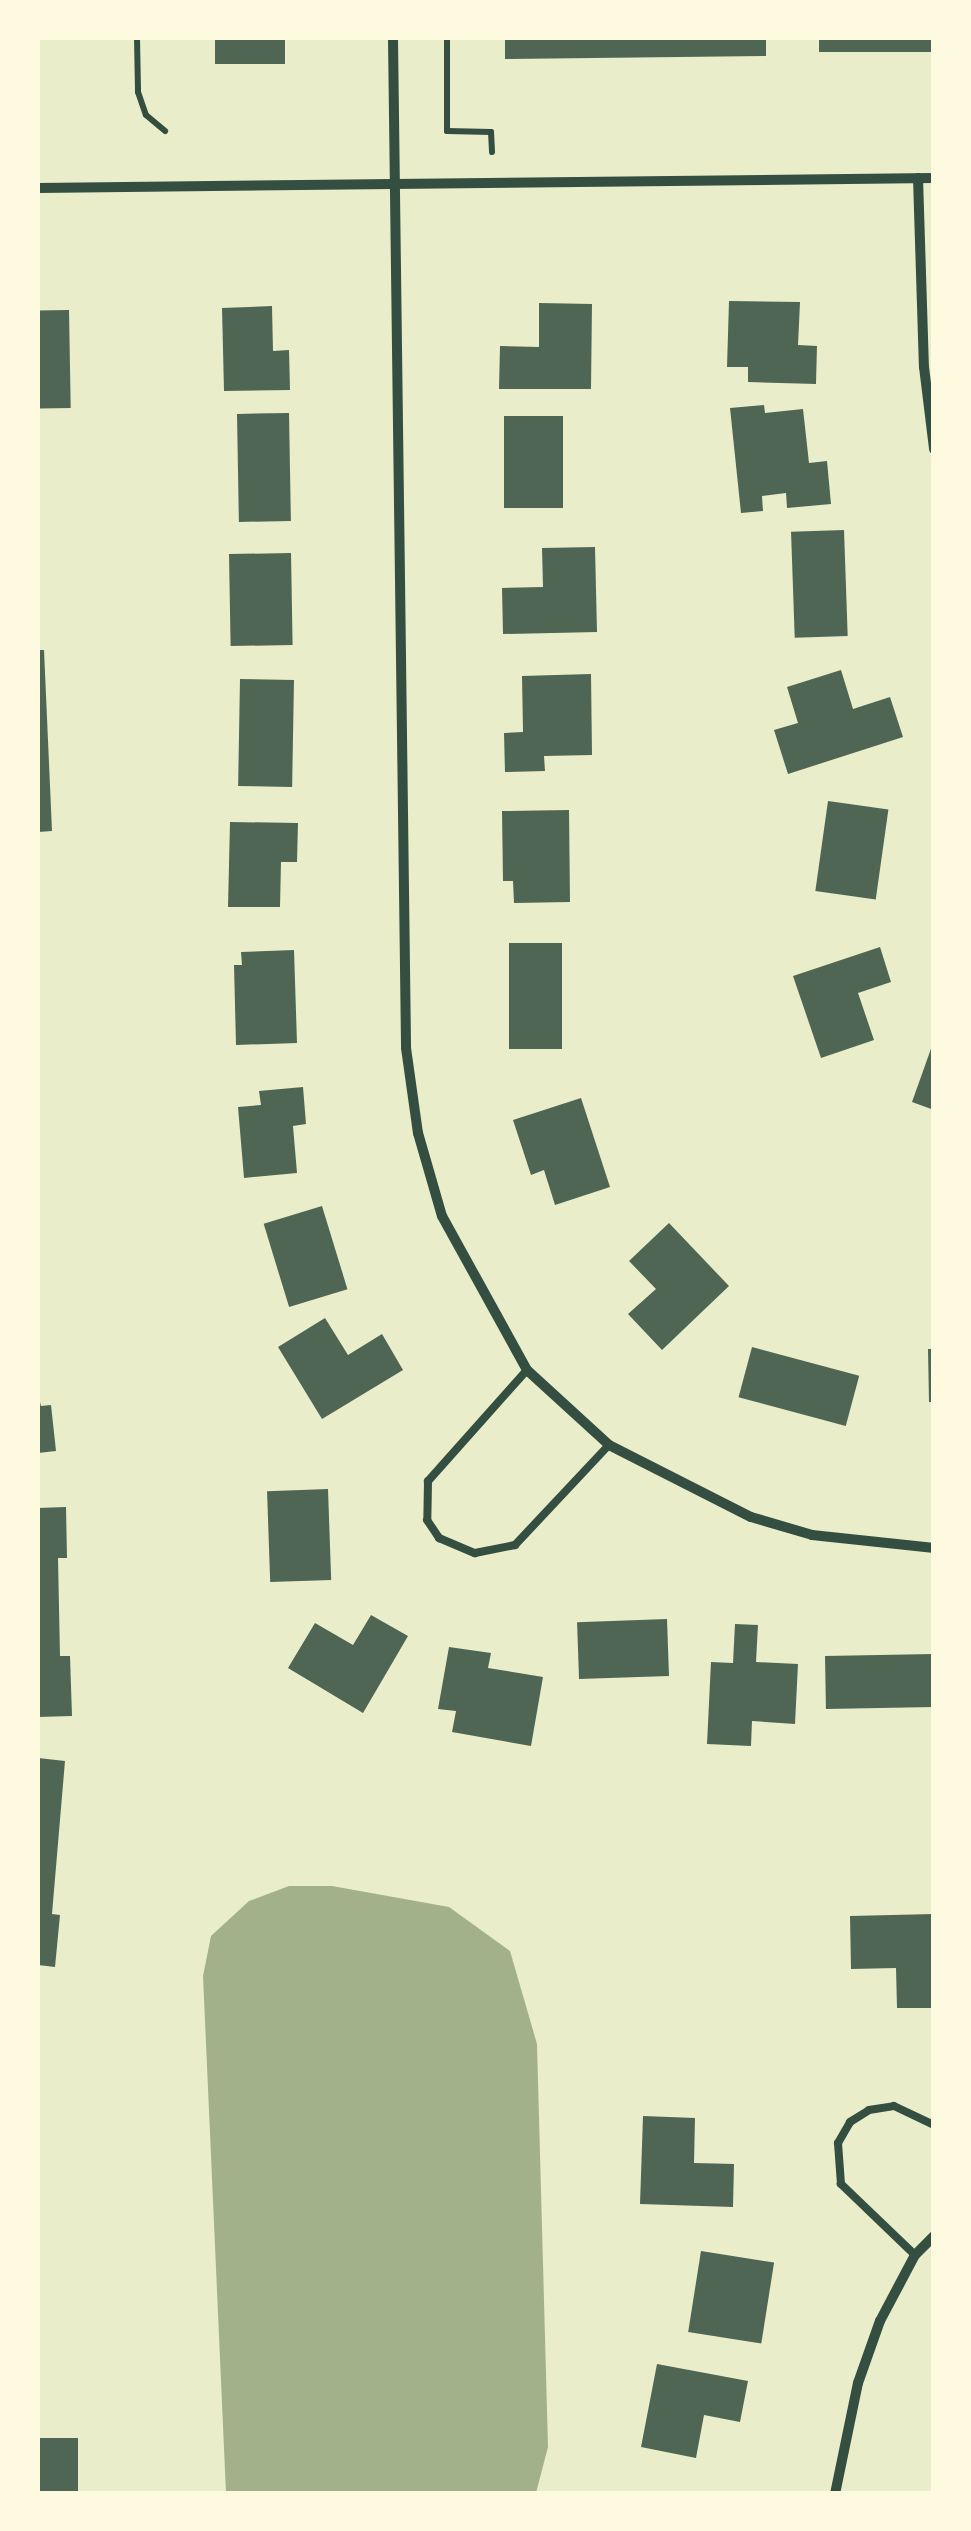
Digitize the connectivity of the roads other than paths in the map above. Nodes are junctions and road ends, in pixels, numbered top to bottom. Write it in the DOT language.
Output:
graph roads {
  1 [pos="393,38"];
  2 [pos="918,178"];
  3 [pos="934,178"];
  4 [pos="394,184"];
  5 [pos="38,188"];
  6 [pos="934,449"];
  7 [pos="527,1370"];
  8 [pos="608,1445"];
  9 [pos="934,1548"];
  10 [pos="934,2125"];
  11 [pos="934,2236"];
  12 [pos="915,2254"];
  13 [pos="835,2494"];
  1 -- 4 [label="street"];
  2 -- 3 [label="street"];
  2 -- 4 [label="street"];
  2 -- 6 [label="street"];
  4 -- 5 [label="street"];
  4 -- 7 [label="street"];
  7 -- 8 [label="street"];
  7 -- 8 [label="lane"];
  8 -- 9 [label="street"];
  10 -- 12 [label="lane"];
  11 -- 12 [label="street"];
  12 -- 13 [label="street"];
}
